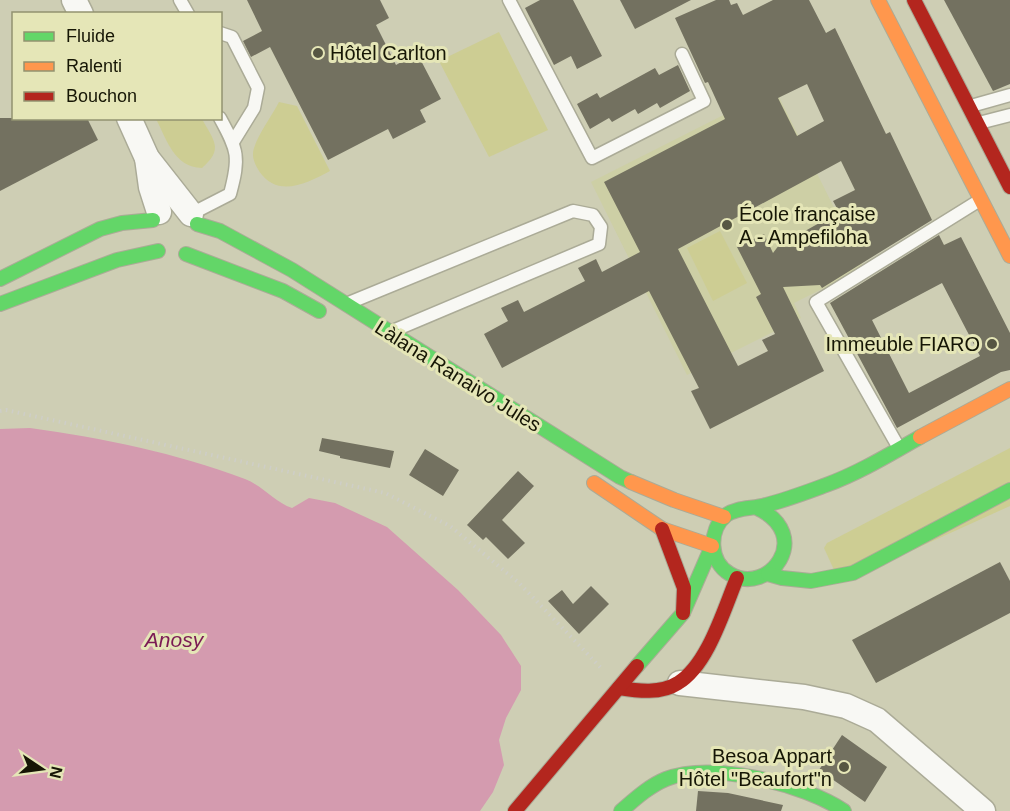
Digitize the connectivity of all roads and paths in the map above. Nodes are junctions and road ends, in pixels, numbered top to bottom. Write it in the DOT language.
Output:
graph roads {
  1 [pos="509,0"];
  2 [pos="878,0"];
  3 [pos="914,0"];
  4 [pos="222,34"];
  5 [pos="682,54"];
  6 [pos="1010,95"];
  7 [pos="969,106"];
  8 [pos="1010,115"];
  9 [pos="130,120"];
  10 [pos="221,120"];
  11 [pos="978,124"];
  12 [pos="233,142"];
  13 [pos="147,158"];
  14 [pos="1010,187"];
  15 [pos="981,199"];
  16 [pos="156,216"];
  17 [pos="194,219"];
  18 [pos="158,251"];
  19 [pos="186,254"];
  20 [pos="1010,256"];
  21 [pos="0,279"];
  22 [pos="0,304"];
  23 [pos="345,304"];
  24 [pos="328,316"];
  25 [pos="388,333"];
  26 [pos="1010,389"];
  27 [pos="0,411"];
  28 [pos="899,448"];
  29 [pos="587,478"];
  30 [pos="1010,490"];
  31 [pos="757,508"];
  32 [pos="724,517"];
  33 [pos="662,529"];
  34 [pos="712,546"];
  35 [pos="768,574"];
  36 [pos="737,578"];
  37 [pos="683,613"];
  38 [pos="700,661"];
  39 [pos="680,683"];
  40 [pos="727,687"];
  41 [pos="619,688"];
  42 [pos="515,811"];
  43 [pos="621,811"];
  44 [pos="844,811"];
  45 [pos="983,811"];
  1 -- 5 [label="lane"];
  2 -- 15 [label="main road"];
  3 -- 7 [label="main road"];
  4 -- 12 [label="lane"];
  6 -- 7 [label="lane"];
  7 -- 11 [label="main road"];
  8 -- 11 [label="lane"];
  9 -- 13 [label="street"];
  10 -- 12 [label="lane"];
  11 -- 14 [label="main road"];
  12 -- 17 [label="lane"];
  13 -- 16 [label="street"];
  13 -- 17 [label="street"];
  15 -- 20 [label="main road"];
  15 -- 28 [label="lane"];
  16 -- 17 [label="main road"];
  16 -- 18 [label="main road"];
  16 -- 21 [label="main road"];
  17 -- 19 [label="main road"];
  17 -- 23 [label="main road, Làlana Ranaivo Jules"];
  18 -- 19 [label="main road"];
  18 -- 22 [label="main road"];
  19 -- 24 [label="main road"];
  23 -- 25 [label="main road, Làlana Ranaivo Jules"];
  23 -- 25 [label="lane"];
  25 -- 32 [label="main road, Làlana Ranaivo Jules"];
  26 -- 28 [label="main road"];
  27 -- 41 [label="path"];
  28 -- 31 [label="main road"];
  29 -- 33 [label="main road"];
  30 -- 35 [label="main road"];
  31 -- 32 [label="main road"];
  31 -- 35 [label="main road"];
  32 -- 34 [label="main road"];
  33 -- 34 [label="main road"];
  33 -- 37 [label="main road"];
  34 -- 36 [label="main road"];
  34 -- 37 [label="main road"];
  35 -- 36 [label="main road"];
  36 -- 38 [label="main road"];
  37 -- 41 [label="main road"];
  38 -- 39 [label="main road"];
  38 -- 40 [label="street"];
  39 -- 40 [label="street"];
  39 -- 41 [label="main road"];
  40 -- 45 [label="street"];
  41 -- 42 [label="main road"];
  43 -- 44 [label="main road"];
}
